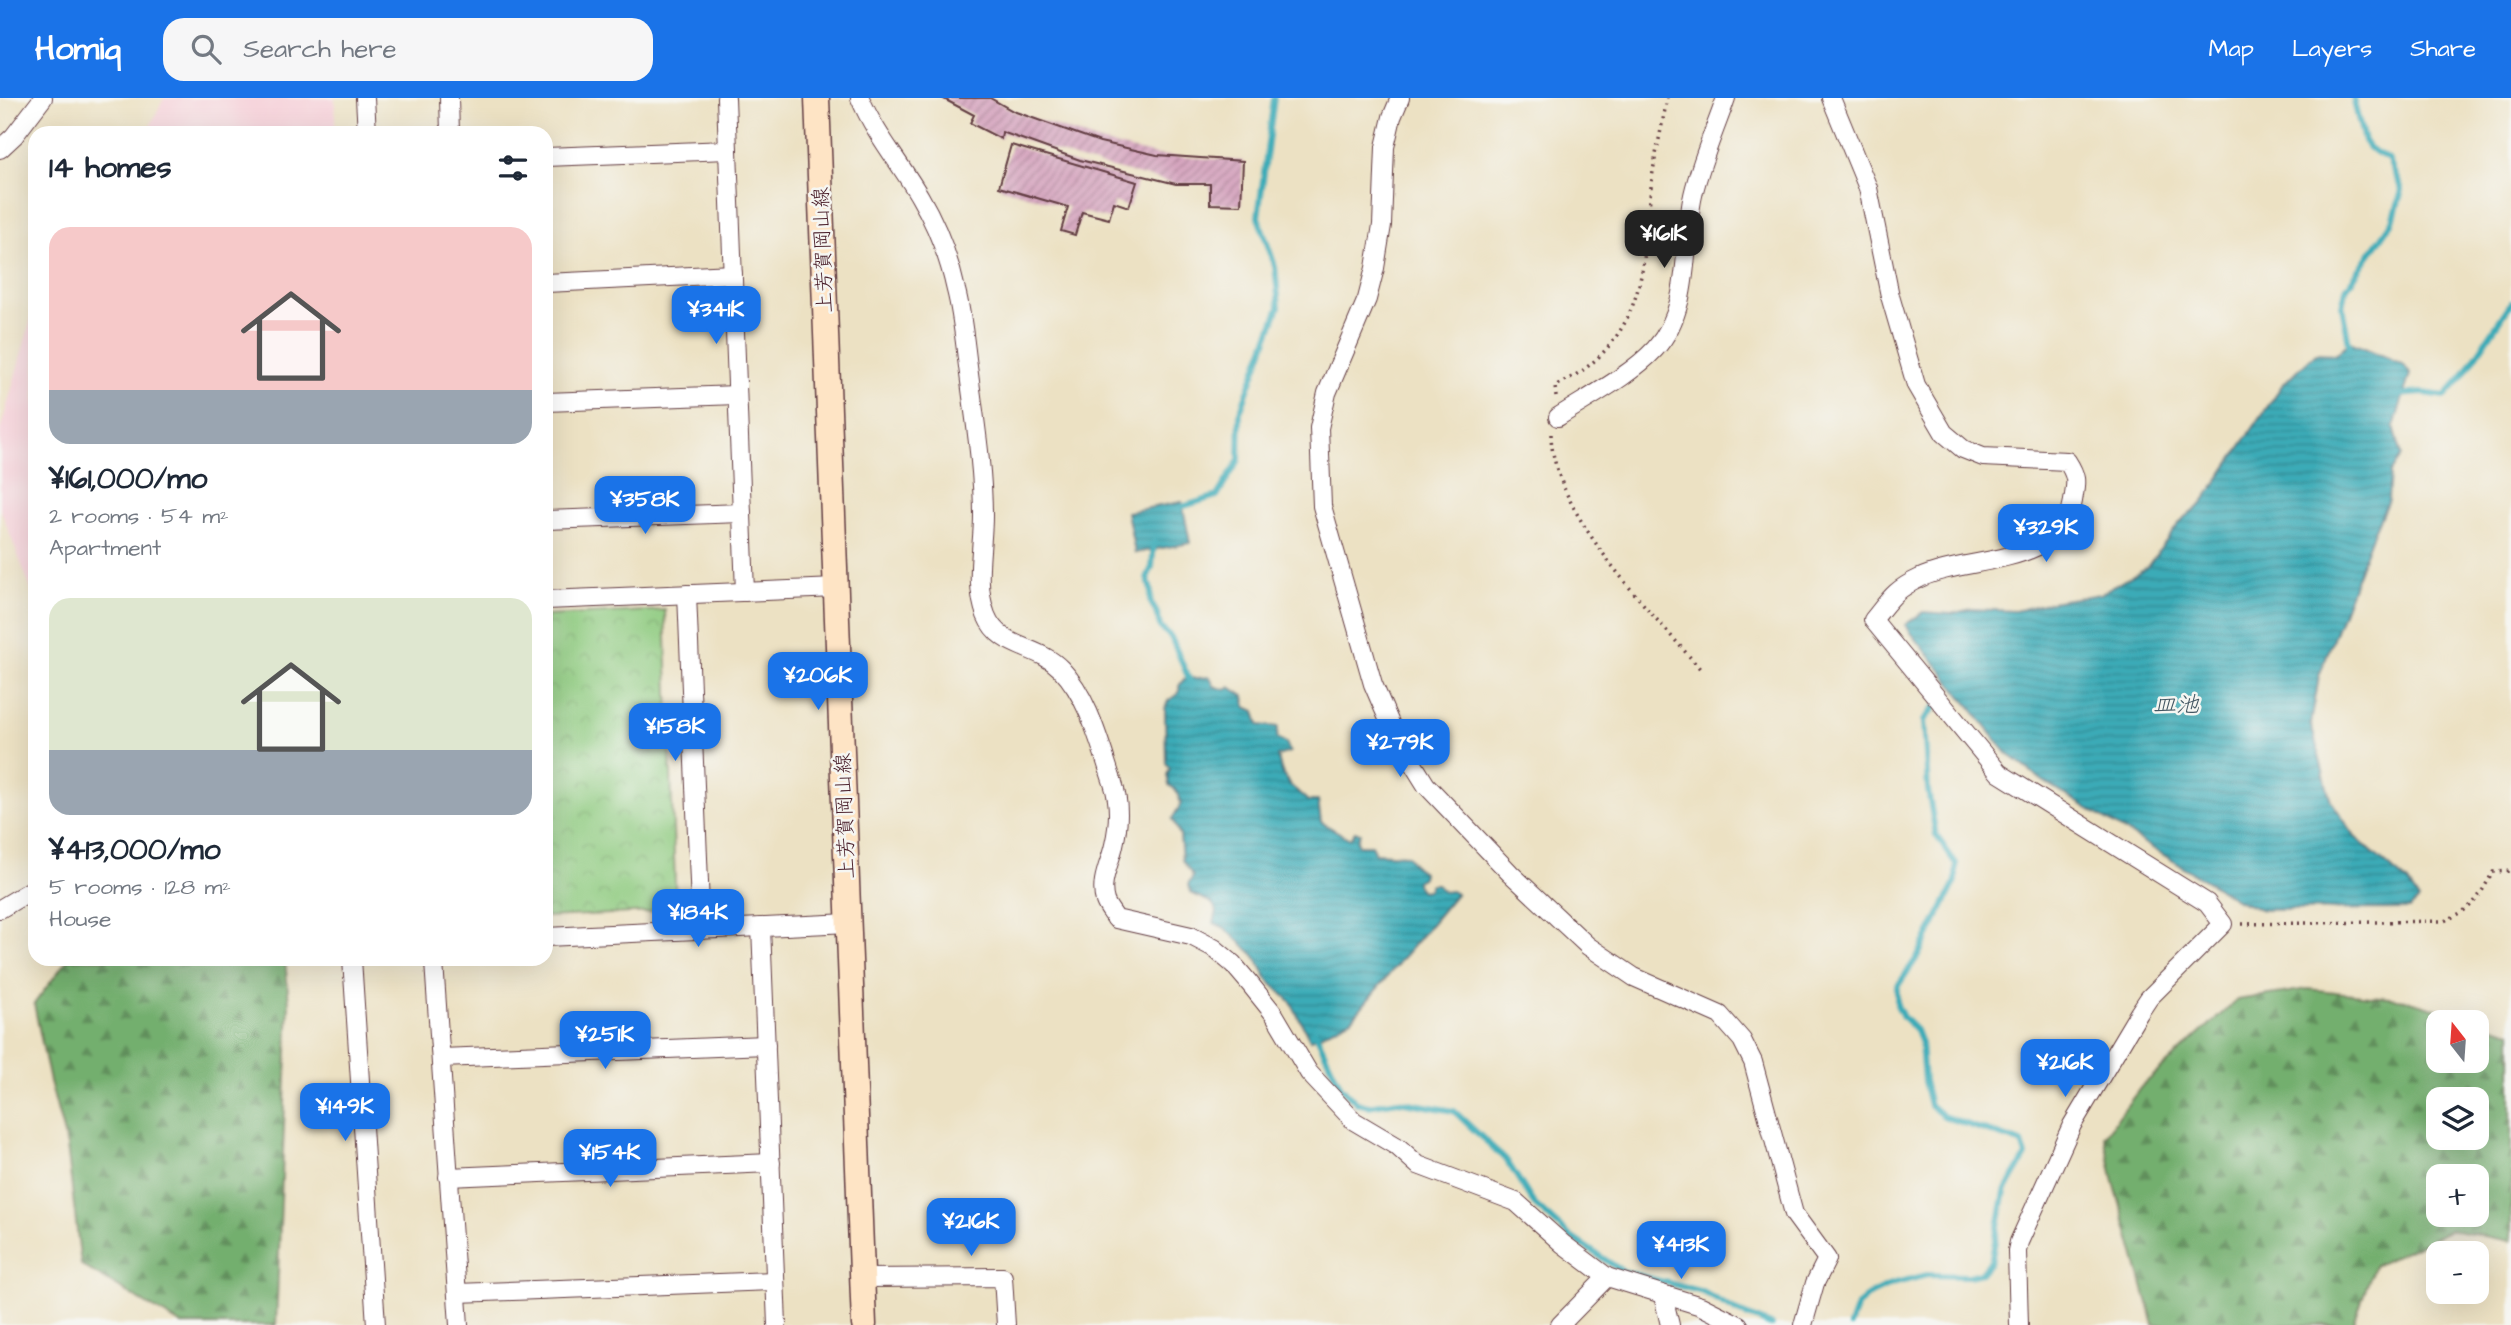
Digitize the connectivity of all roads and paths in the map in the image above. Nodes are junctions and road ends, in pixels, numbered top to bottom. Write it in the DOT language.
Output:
graph roads {
  1 [pos="43,98"];
  2 [pos="365,98"];
  3 [pos="449,98"];
  4 [pos="726,98"];
  5 [pos="817,98"];
  6 [pos="860,98"];
  7 [pos="1400,98"];
  8 [pos="1667,98"];
  9 [pos="1726,98"];
  10 [pos="1831,98"];
  11 [pos="367,126"];
  12 [pos="450,126"];
  13 [pos="0,149"];
  14 [pos="729,150"];
  15 [pos="553,157"];
  16 [pos="733,274"];
  17 [pos="553,283"];
  18 [pos="737,395"];
  19 [pos="553,402"];
  20 [pos="1559,417"];
  21 [pos="742,513"];
  22 [pos="553,520"];
  23 [pos="836,588"];
  24 [pos="745,592"];
  25 [pos="687,594"];
  26 [pos="553,600"];
  27 [pos="1702,671"];
  28 [pos="2511,872"];
  29 [pos="28,892"];
  30 [pos="0,909"];
  31 [pos="849,923"];
  32 [pos="2223,924"];
  33 [pos="761,927"];
  34 [pos="701,930"];
  35 [pos="553,937"];
  36 [pos="352,966"];
  37 [pos="434,966"];
  38 [pos="766,1045"];
  39 [pos="441,1058"];
  40 [pos="771,1163"];
  41 [pos="448,1177"];
  42 [pos="1607,1277"];
  43 [pos="862,1278"];
  44 [pos="775,1281"];
  45 [pos="457,1293"];
  46 [pos="1663,1296"];
  47 [pos="376,1325"];
  48 [pos="459,1325"];
  49 [pos="777,1325"];
  50 [pos="864,1325"];
  51 [pos="1006,1325"];
  52 [pos="1560,1325"];
  53 [pos="1671,1325"];
  54 [pos="1739,1325"];
  55 [pos="1803,1325"];
  56 [pos="2019,1325"];
  1 -- 13 [label="street"];
  2 -- 11 [label="street"];
  3 -- 12 [label="street"];
  4 -- 14 [label="street"];
  5 -- 23 [label="main road, 上芳賀岡山線"];
  6 -- 42 [label="street"];
  7 -- 55 [label="street"];
  8 -- 20 [label="path"];
  9 -- 20 [label="street"];
  10 -- 32 [label="street"];
  14 -- 15 [label="street"];
  14 -- 16 [label="street"];
  16 -- 17 [label="street"];
  16 -- 18 [label="street"];
  18 -- 19 [label="street"];
  18 -- 21 [label="street"];
  20 -- 27 [label="path"];
  21 -- 22 [label="street"];
  21 -- 24 [label="street"];
  23 -- 24 [label="street"];
  23 -- 31 [label="main road, 上芳賀岡山線"];
  24 -- 25 [label="street"];
  25 -- 26 [label="street"];
  25 -- 34 [label="street"];
  28 -- 32 [label="path"];
  29 -- 30 [label="street"];
  31 -- 33 [label="street"];
  31 -- 43 [label="main road, 上芳賀岡山線"];
  32 -- 56 [label="street"];
  33 -- 34 [label="street"];
  33 -- 38 [label="street"];
  34 -- 35 [label="street"];
  36 -- 47 [label="street"];
  37 -- 39 [label="street"];
  38 -- 39 [label="street"];
  38 -- 40 [label="street"];
  39 -- 41 [label="street"];
  40 -- 41 [label="street"];
  40 -- 44 [label="street"];
  41 -- 45 [label="street"];
  42 -- 46 [label="street"];
  42 -- 52 [label="street"];
  43 -- 50 [label="main road, 上芳賀岡山線"];
  43 -- 51 [label="street"];
  44 -- 45 [label="street"];
  44 -- 49 [label="street"];
  45 -- 48 [label="street"];
  46 -- 53 [label="street"];
  46 -- 54 [label="street"];
}
